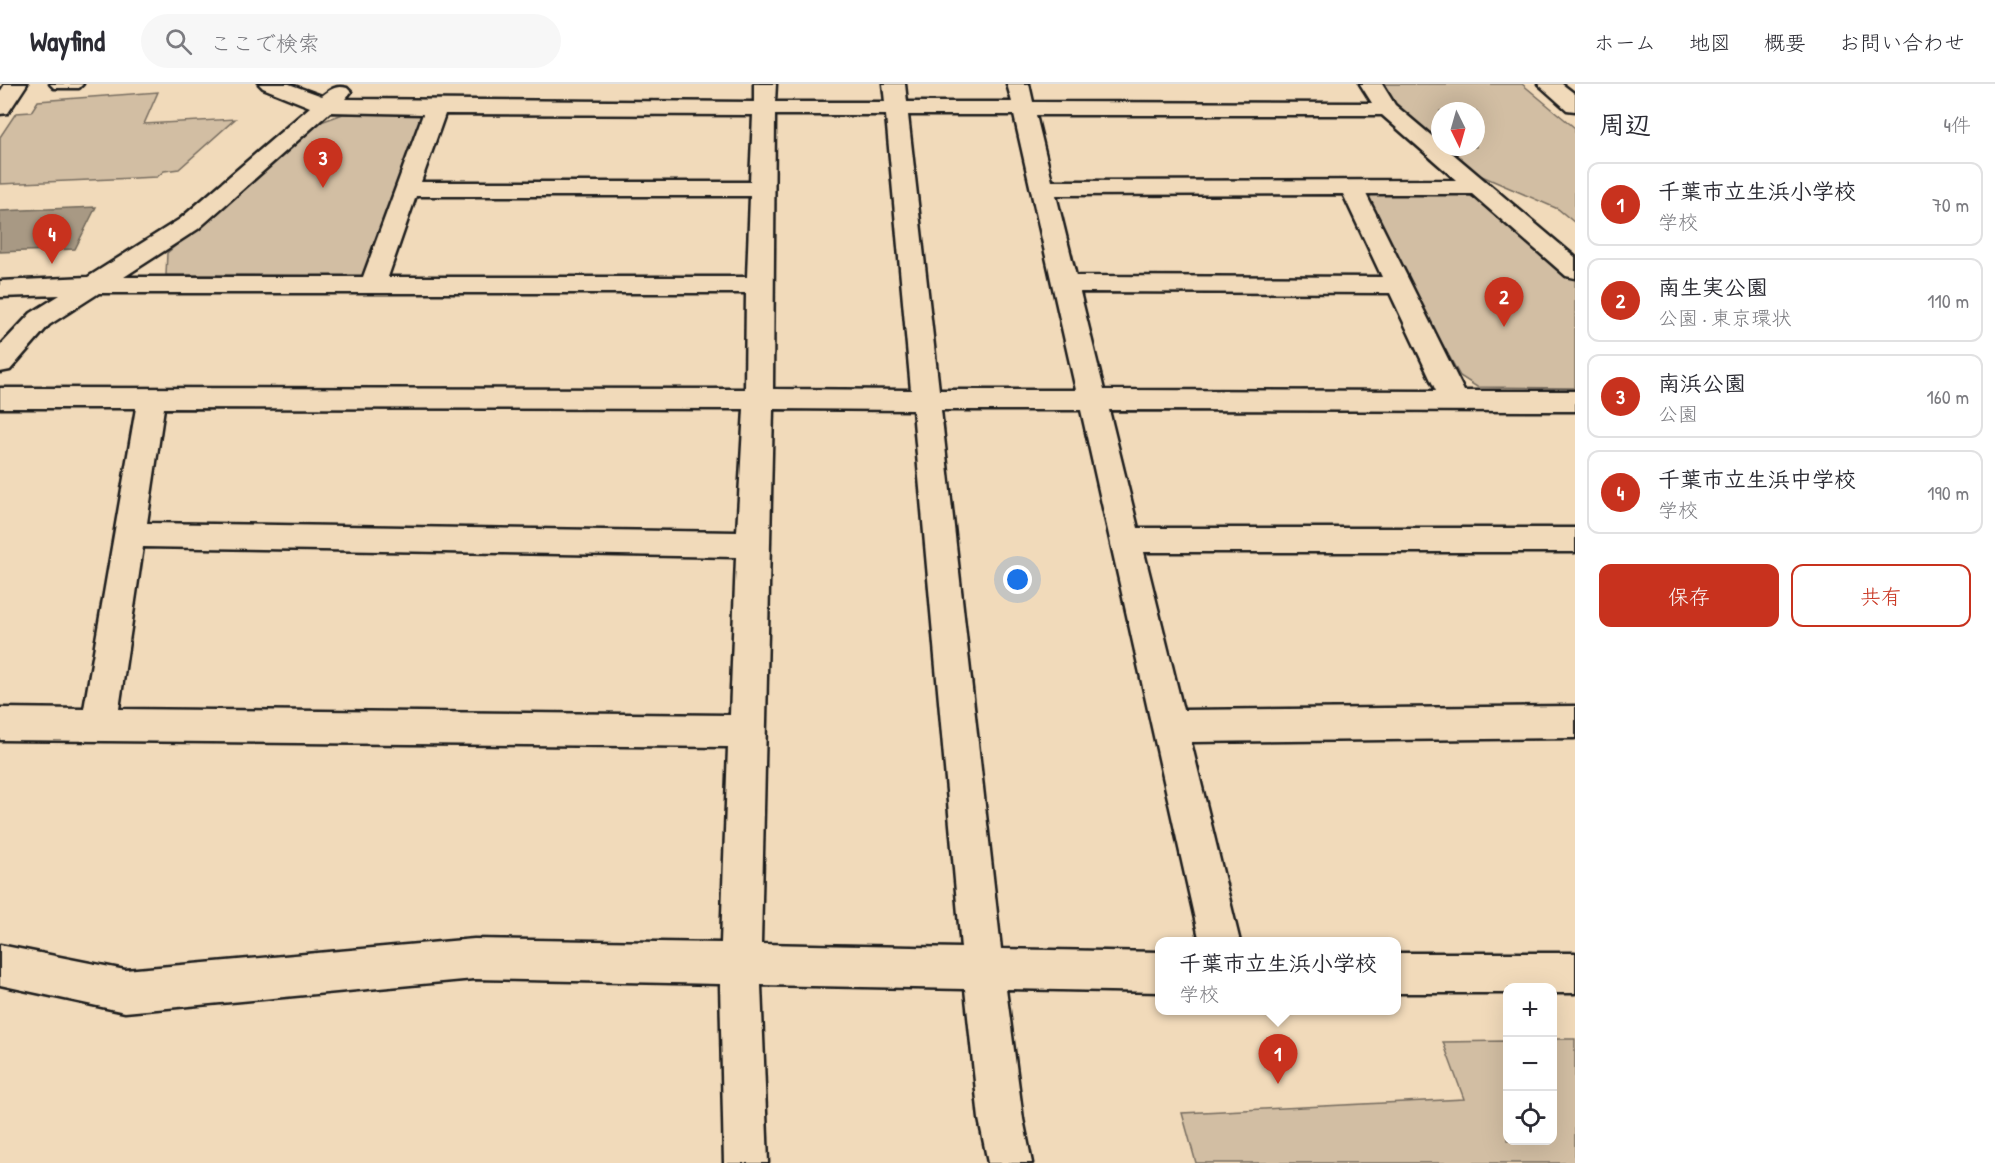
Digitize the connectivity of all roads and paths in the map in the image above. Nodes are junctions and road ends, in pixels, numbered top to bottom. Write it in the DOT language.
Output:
graph roads {
  1 [pos="16,84"];
  2 [pos="61,84"];
  3 [pos="72,84"];
  4 [pos="270,84"];
  5 [pos="349,84"];
  6 [pos="1371,84"];
  7 [pos="1549,84"];
  8 [pos="765,96"];
  9 [pos="895,96"];
  10 [pos="1021,96"];
  11 [pos="325,105"];
  12 [pos="1575,105"];
  13 [pos="0,108"];
  14 [pos="436,108"];
  15 [pos="1387,109"];
  16 [pos="1475,186"];
  17 [pos="1351,187"];
  18 [pos="1043,188"];
  19 [pos="407,189"];
  20 [pos="762,189"];
  21 [pos="1575,270"];
  22 [pos="373,284"];
  23 [pos="1065,284"];
  24 [pos="94,285"];
  25 [pos="759,285"];
  26 [pos="1400,285"];
  27 [pos="0,289"];
  28 [pos="0,363"];
  29 [pos="0,398"];
  30 [pos="152,398"];
  31 [pos="759,400"];
  32 [pos="925,400"];
  33 [pos="1093,400"];
  34 [pos="1455,401"];
  35 [pos="1574,402"];
  36 [pos="131,535"];
  37 [pos="1125,540"];
  38 [pos="1575,540"];
  39 [pos="752,545"];
  40 [pos="1575,722"];
  41 [pos="0,724"];
  42 [pos="99,725"];
  43 [pos="1169,726"];
  44 [pos="747,731"];
  45 [pos="1219,937"];
  46 [pos="0,965"];
  47 [pos="740,965"];
  48 [pos="983,969"];
  49 [pos="1155,972"];
  50 [pos="1401,973"];
  51 [pos="1575,973"];
  52 [pos="746,1163"];
  53 [pos="1010,1163"];
  1 -- 13 [label="main road"];
  2 -- 3 [label="main road"];
  4 -- 11 [label="main road"];
  5 -- 11 [label="main road"];
  6 -- 15 [label="main road"];
  7 -- 12 [label="main road"];
  8 -- 9 [label="main road"];
  8 -- 14 [label="main road"];
  8 -- 20 [label="main road"];
  9 -- 10 [label="main road"];
  9 -- 32 [label="main road"];
  10 -- 15 [label="main road"];
  10 -- 18 [label="main road"];
  11 -- 14 [label="main road"];
  11 -- 24 [label="main road"];
  14 -- 19 [label="main road"];
  15 -- 16 [label="main road"];
  16 -- 17 [label="main road"];
  16 -- 21 [label="main road"];
  17 -- 18 [label="main road"];
  17 -- 26 [label="main road"];
  18 -- 23 [label="main road"];
  19 -- 20 [label="main road"];
  19 -- 22 [label="main road"];
  20 -- 25 [label="main road"];
  22 -- 24 [label="main road"];
  22 -- 25 [label="main road"];
  23 -- 26 [label="main road"];
  23 -- 33 [label="main road"];
  24 -- 27 [label="main road"];
  24 -- 28 [label="main road"];
  25 -- 31 [label="main road"];
  26 -- 34 [label="main road"];
  29 -- 30 [label="main road"];
  30 -- 31 [label="main road"];
  30 -- 36 [label="main road"];
  31 -- 32 [label="main road"];
  31 -- 39 [label="main road"];
  32 -- 33 [label="main road"];
  32 -- 48 [label="main road"];
  33 -- 34 [label="main road"];
  33 -- 37 [label="main road"];
  34 -- 35 [label="main road"];
  36 -- 39 [label="main road"];
  36 -- 42 [label="main road"];
  37 -- 38 [label="main road"];
  37 -- 43 [label="main road"];
  39 -- 44 [label="main road"];
  40 -- 43 [label="main road"];
  41 -- 42 [label="main road"];
  42 -- 44 [label="main road"];
  43 -- 45 [label="main road"];
  44 -- 47 [label="main road"];
  46 -- 47 [label="main road"];
  47 -- 48 [label="main road"];
  47 -- 52 [label="main road"];
  48 -- 49 [label="main road"];
  48 -- 53 [label="main road"];
  50 -- 51 [label="main road"];
}
